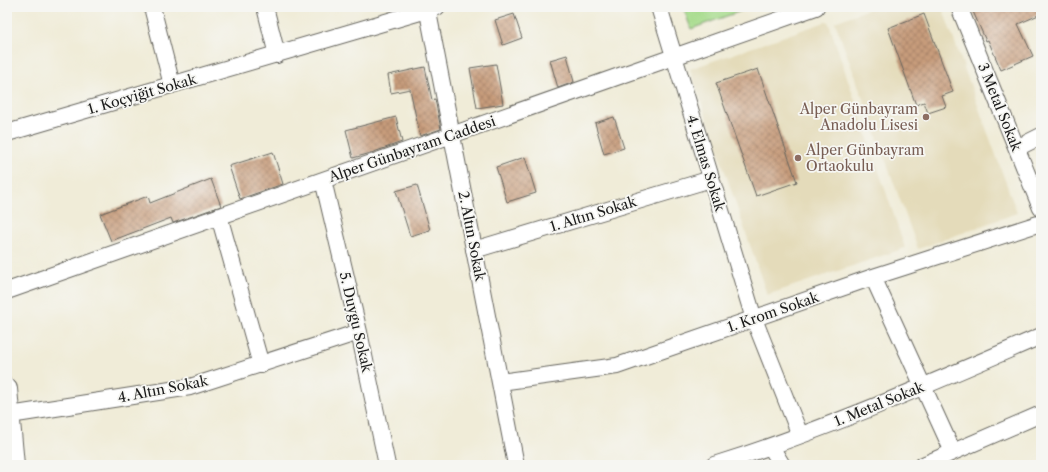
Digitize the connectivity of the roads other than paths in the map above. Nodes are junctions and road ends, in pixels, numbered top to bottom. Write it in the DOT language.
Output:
graph roads {
  1 [pos="152,7"];
  2 [pos="265,7"];
  3 [pos="659,7"];
  4 [pos="816,7"];
  5 [pos="959,7"];
  6 [pos="431,8"];
  7 [pos="277,55"];
  8 [pos="673,57"];
  9 [pos="172,85"];
  10 [pos="7,133"];
  11 [pos="452,134"];
  12 [pos="1041,136"];
  13 [pos="1017,148"];
  14 [pos="711,179"];
  15 [pos="323,180"];
  16 [pos="1041,208"];
  17 [pos="219,216"];
  18 [pos="1041,223"];
  19 [pos="474,250"];
  20 [pos="873,277"];
  21 [pos="7,291"];
  22 [pos="754,319"];
  23 [pos="359,332"];
  24 [pos="1041,336"];
  25 [pos="261,365"];
  26 [pos="500,382"];
  27 [pos="922,387"];
  28 [pos="7,389"];
  29 [pos="1041,414"];
  30 [pos="10,415"];
  31 [pos="800,435"];
  32 [pos="771,447"];
  33 [pos="953,452"];
  34 [pos="14,465"];
  35 [pos="387,465"];
  36 [pos="516,465"];
  37 [pos="714,465"];
  38 [pos="782,465"];
  39 [pos="923,465"];
  1 -- 9 [label="street"];
  2 -- 7 [label="street"];
  3 -- 8 [label="street, 4. Elmas Sokak"];
  4 -- 8 [label="street, Alper Günbayram Caddesi"];
  5 -- 13 [label="street, 3 Metal Sokak"];
  6 -- 7 [label="street, 1. Koçyiğit Sokak"];
  6 -- 11 [label="street, 2. Altın Sokak"];
  7 -- 9 [label="street, 1. Koçyiğit Sokak"];
  8 -- 11 [label="street, Alper Günbayram Caddesi"];
  8 -- 14 [label="street, 4. Elmas Sokak"];
  9 -- 10 [label="street, 1. Koçyiğit Sokak"];
  11 -- 15 [label="street, Alper Günbayram Caddesi"];
  11 -- 19 [label="street, 2. Altın Sokak"];
  12 -- 13 [label="street"];
  13 -- 16 [label="street, 3 Metal Sokak"];
  14 -- 19 [label="street, 1. Altın Sokak"];
  14 -- 22 [label="street, 4. Elmas Sokak"];
  15 -- 17 [label="street, Alper Günbayram Caddesi"];
  15 -- 23 [label="street, 5. Duygu Sokak"];
  17 -- 21 [label="street, Alper Günbayram Caddesi"];
  17 -- 25 [label="street"];
  18 -- 20 [label="street, 1. Krom Sokak"];
  19 -- 26 [label="street, 2. Altın Sokak"];
  20 -- 22 [label="street, 1. Krom Sokak"];
  20 -- 27 [label="street"];
  22 -- 26 [label="street, 1. Krom Sokak"];
  22 -- 31 [label="street, 4. Elmas Sokak"];
  23 -- 25 [label="street, 4. Altın Sokak"];
  23 -- 35 [label="street, 5. Duygu Sokak"];
  24 -- 27 [label="street, 1. Metal Sokak"];
  25 -- 30 [label="street, 4. Altın Sokak"];
  26 -- 36 [label="street, 2. Altın Sokak"];
  27 -- 31 [label="street, 1. Metal Sokak"];
  27 -- 33 [label="street"];
  28 -- 30 [label="main road"];
  29 -- 33 [label="street"];
  30 -- 34 [label="main road"];
  31 -- 32 [label="street, 1. Metal Sokak"];
  32 -- 37 [label="street, 1. Metal Sokak"];
  32 -- 38 [label="street"];
  33 -- 39 [label="street"];
}
